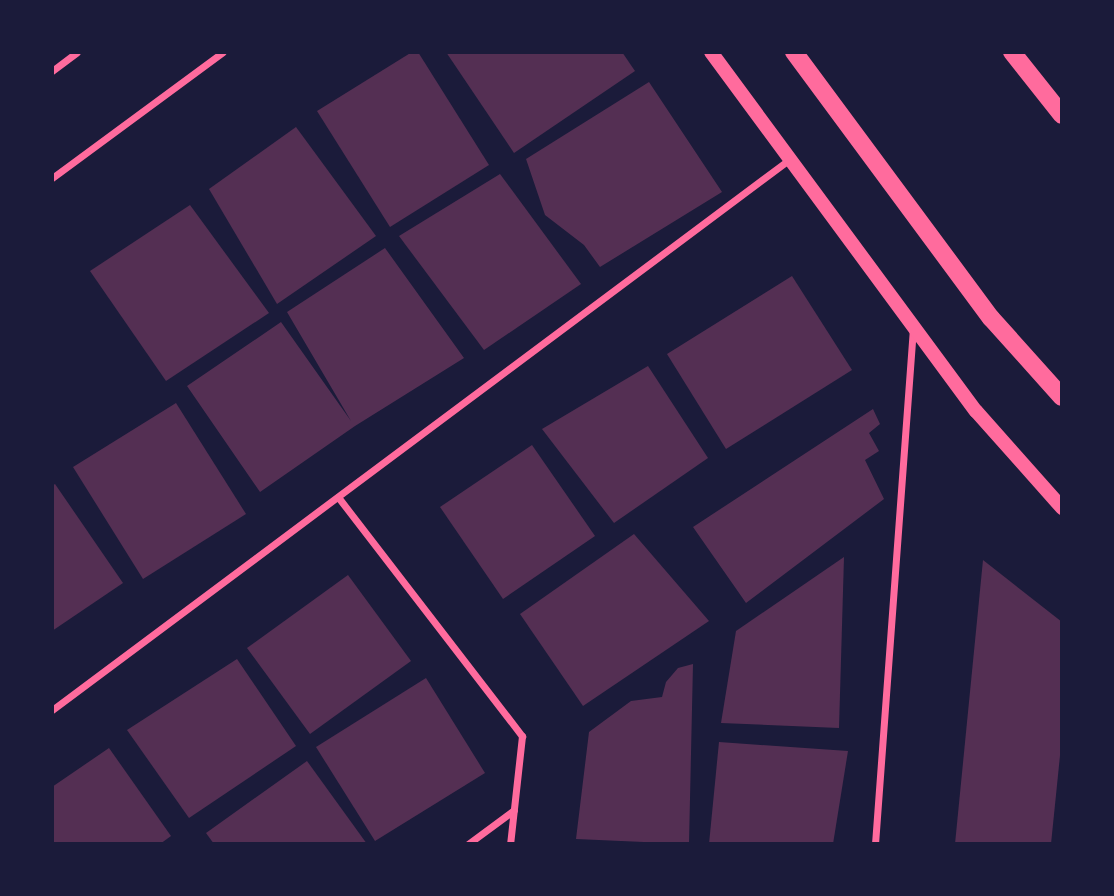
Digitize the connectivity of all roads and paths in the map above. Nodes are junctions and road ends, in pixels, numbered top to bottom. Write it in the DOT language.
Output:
graph roads {
  1 [pos="77,52"];
  2 [pos="223,52"];
  3 [pos="712,52"];
  4 [pos="794,52"];
  5 [pos="1012,52"];
  6 [pos="52,71"];
  7 [pos="1062,115"];
  8 [pos="790,159"];
  9 [pos="52,178"];
  10 [pos="913,326"];
  11 [pos="1062,397"];
  12 [pos="338,497"];
  13 [pos="1062,508"];
  14 [pos="52,710"];
  15 [pos="514,810"];
  16 [pos="468,844"];
  17 [pos="510,844"];
  18 [pos="875,844"];
  1 -- 6 [label="street"];
  2 -- 9 [label="street"];
  3 -- 8 [label="main road"];
  4 -- 11 [label="main road"];
  5 -- 7 [label="main road"];
  8 -- 10 [label="main road"];
  8 -- 12 [label="street"];
  10 -- 13 [label="main road"];
  10 -- 18 [label="street"];
  12 -- 14 [label="street"];
  12 -- 15 [label="street"];
  15 -- 16 [label="street"];
  15 -- 17 [label="street"];
}
